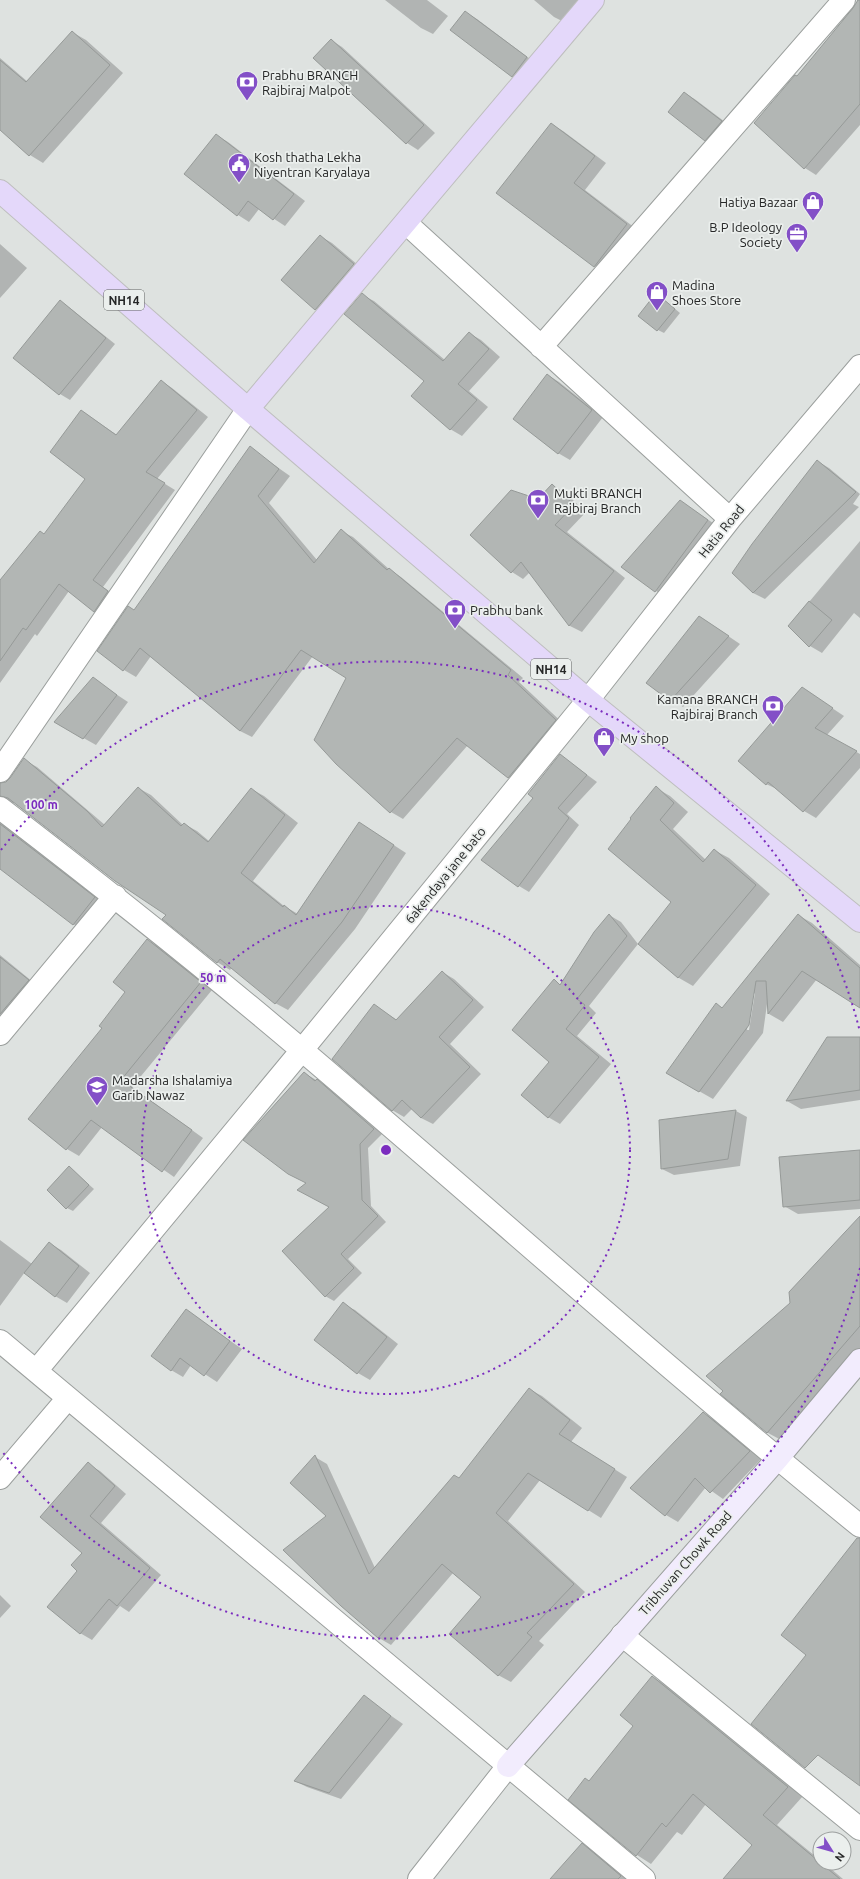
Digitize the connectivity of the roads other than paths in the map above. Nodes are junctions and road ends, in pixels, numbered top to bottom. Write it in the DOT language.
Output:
graph roads {
  1 [pos="594,0"];
  2 [pos="844,0"];
  3 [pos="0,191"];
  4 [pos="406,224"];
  5 [pos="542,347"];
  6 [pos="860,366"];
  7 [pos="248,409"];
  8 [pos="730,519"];
  9 [pos="588,700"];
  10 [pos="0,771"];
  11 [pos="0,808"];
  12 [pos="115,896"];
  13 [pos="860,921"];
  14 [pos="0,1034"];
  15 [pos="302,1050"];
  16 [pos="0,1341"];
  17 [pos="860,1360"];
  18 [pos="36,1371"];
  19 [pos="68,1398"];
  20 [pos="777,1458"];
  21 [pos="0,1478"];
  22 [pos="860,1526"];
  23 [pos="622,1635"];
  24 [pos="508,1766"];
  25 [pos="860,1829"];
  26 [pos="419,1879"];
  27 [pos="644,1879"];
  1 -- 4 [label="main road"];
  2 -- 5 [label="street"];
  3 -- 7 [label="main road, NH14"];
  4 -- 5 [label="street"];
  4 -- 7 [label="main road"];
  5 -- 8 [label="street"];
  6 -- 8 [label="street, Hatia Road"];
  7 -- 9 [label="main road, NH14"];
  7 -- 10 [label="street"];
  8 -- 9 [label="street, Hatia Road"];
  9 -- 13 [label="main road, NH14"];
  9 -- 15 [label="street, 6akendaya jane bato"];
  11 -- 12 [label="street"];
  12 -- 14 [label="street"];
  12 -- 15 [label="street"];
  15 -- 18 [label="street, 6akendaya jane bato"];
  15 -- 20 [label="street"];
  16 -- 18 [label="street"];
  17 -- 20 [label="main road, Tribhuvan Chowk Road"];
  18 -- 19 [label="street"];
  19 -- 21 [label="street"];
  19 -- 24 [label="street"];
  20 -- 22 [label="street"];
  20 -- 23 [label="main road, Tribhuvan Chowk Road"];
  23 -- 24 [label="main road, Tribhuvan Chowk Road"];
  23 -- 25 [label="street"];
  24 -- 26 [label="street"];
  24 -- 27 [label="street"];
}
